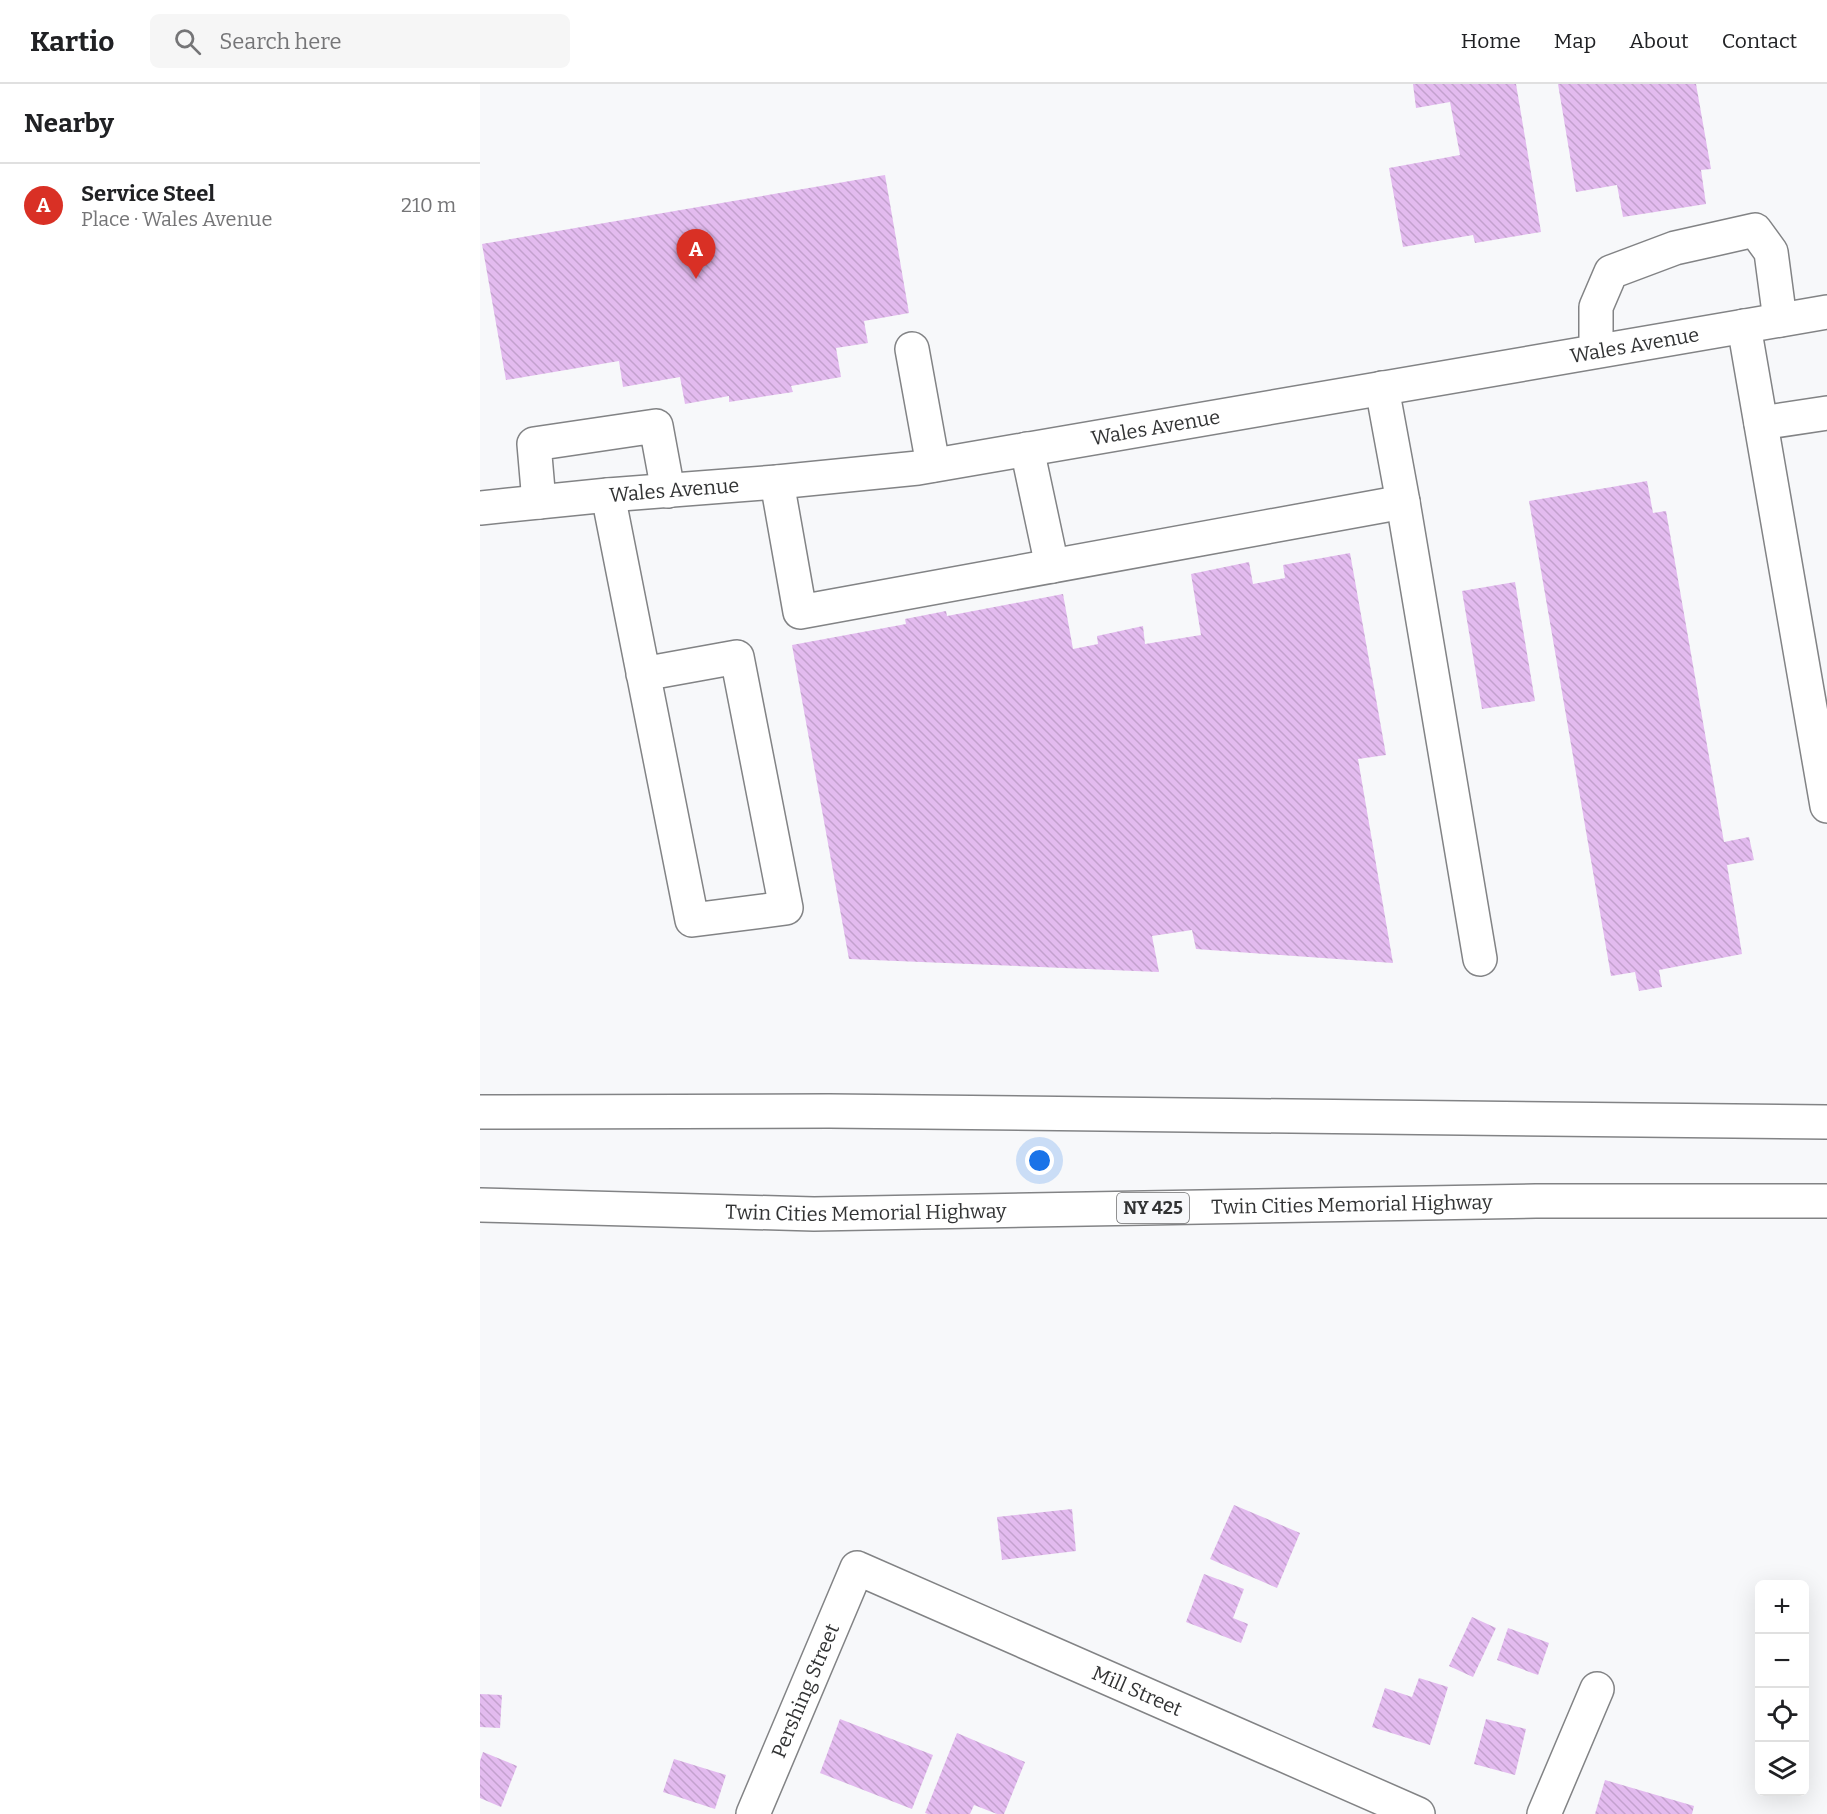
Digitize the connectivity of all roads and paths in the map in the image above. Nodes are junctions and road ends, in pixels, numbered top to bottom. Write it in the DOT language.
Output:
graph roads {
  1 [pos="1827,312"];
  2 [pos="1780,320"];
  3 [pos="1744,326"];
  4 [pos="912,349"];
  5 [pos="1596,351"];
  6 [pos="1382,388"];
  7 [pos="1827,413"];
  8 [pos="1761,423"];
  9 [pos="1027,449"];
  10 [pos="933,465"];
  11 [pos="777,482"];
  12 [pos="668,491"];
  13 [pos="608,495"];
  14 [pos="539,502"];
  15 [pos="1403,502"];
  16 [pos="480,508"];
  17 [pos="1052,566"];
  18 [pos="643,674"];
  19 [pos="1827,806"];
  20 [pos="1480,959"];
  21 [pos="480,1112"];
  22 [pos="1827,1122"];
  23 [pos="1827,1201"];
  24 [pos="480,1206"];
  25 [pos="857,1568"];
  26 [pos="1597,1689"];
  27 [pos="753,1814"];
  28 [pos="1418,1814"];
  29 [pos="1544,1814"];
  1 -- 2 [label="main road, Wales Avenue"];
  2 -- 3 [label="main road, Wales Avenue"];
  2 -- 5 [label="main road"];
  3 -- 5 [label="main road, Wales Avenue"];
  3 -- 8 [label="main road"];
  4 -- 10 [label="main road"];
  5 -- 6 [label="main road, Wales Avenue"];
  6 -- 9 [label="main road, Wales Avenue"];
  6 -- 15 [label="main road"];
  7 -- 8 [label="main road"];
  8 -- 19 [label="main road"];
  9 -- 10 [label="main road, Wales Avenue"];
  9 -- 17 [label="main road"];
  10 -- 11 [label="main road, Wales Avenue"];
  11 -- 12 [label="main road, Wales Avenue"];
  11 -- 17 [label="main road"];
  12 -- 13 [label="main road, Wales Avenue"];
  12 -- 14 [label="main road"];
  13 -- 14 [label="main road, Wales Avenue"];
  13 -- 18 [label="main road"];
  14 -- 16 [label="main road, Wales Avenue"];
  15 -- 17 [label="main road"];
  15 -- 20 [label="main road"];
  18 -- 18 [label="main road"];
  21 -- 22 [label="main road"];
  23 -- 24 [label="main road, Twin Cities Memorial Highway / NY 425"];
  25 -- 27 [label="main road, Pershing Street"];
  25 -- 28 [label="main road, Mill Street"];
  26 -- 29 [label="main road"];
}
